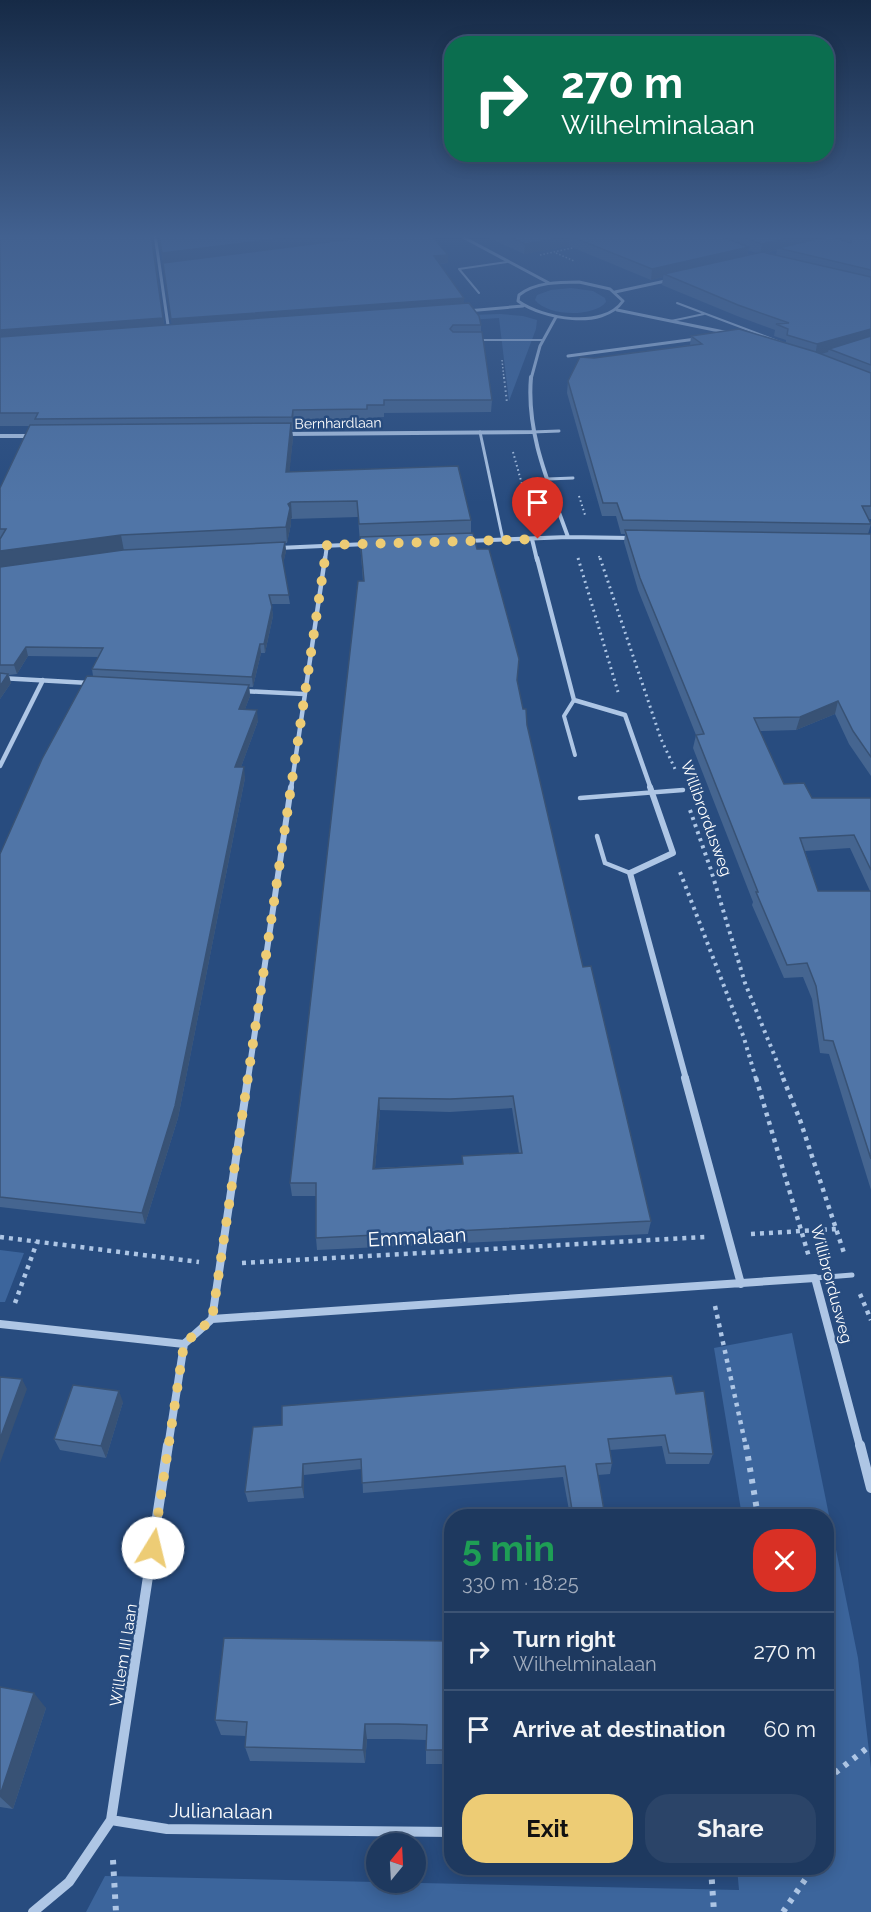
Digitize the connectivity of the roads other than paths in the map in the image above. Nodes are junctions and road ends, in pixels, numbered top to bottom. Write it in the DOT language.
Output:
graph roads {
  1 [pos="168,324"];
  2 [pos="552,324"];
  3 [pos="687,324"];
  4 [pos="734,324"];
  5 [pos="726,332"];
  6 [pos="158,333"];
  7 [pos="710,336"];
  8 [pos="737,336"];
  9 [pos="701,338"];
  10 [pos="476,340"];
  11 [pos="542,340"];
  12 [pos="774,346"];
  13 [pos="568,356"];
  14 [pos="559,431"];
  15 [pos="480,432"];
  16 [pos="532,432"];
  17 [pos="281,434"];
  18 [pos="0,436"];
  19 [pos="35,436"];
  20 [pos="573,478"];
  21 [pos="549,480"];
  22 [pos="568,537"];
  23 [pos="638,538"];
  24 [pos="535,539"];
  25 [pos="503,540"];
  26 [pos="461,541"];
  27 [pos="372,544"];
  28 [pos="327,545"];
  29 [pos="268,548"];
  30 [pos="0,678"];
  31 [pos="43,680"];
  32 [pos="90,683"];
  33 [pos="233,690"];
  34 [pos="304,694"];
  35 [pos="574,700"];
  36 [pos="575,755"];
  37 [pos="0,766"];
  38 [pos="683,790"];
  39 [pos="652,794"];
  40 [pos="580,798"];
  41 [pos="597,836"];
  42 [pos="630,873"];
  43 [pos="852,1275"];
  44 [pos="815,1278"];
  45 [pos="741,1284"];
  46 [pos="212,1319"];
  47 [pos="4,1324"];
  48 [pos="184,1344"];
  49 [pos="871,1488"];
  50 [pos="111,1820"];
  51 [pos="444,1832"];
  52 [pos="33,1912"];
  1 -- 6 [label="street"];
  2 -- 11 [label="street"];
  3 -- 5 [label="street"];
  4 -- 12 [label="lane"];
  5 -- 7 [label="street"];
  5 -- 8 [label="street"];
  9 -- 13 [label="street"];
  10 -- 11 [label="lane"];
  11 -- 16 [label="street"];
  14 -- 16 [label="lane"];
  15 -- 16 [label="street, Bernhardlaan"];
  15 -- 17 [label="street, Bernhardlaan"];
  15 -- 25 [label="lane"];
  16 -- 21 [label="street"];
  18 -- 19 [label="street"];
  20 -- 21 [label="lane"];
  21 -- 22 [label="street"];
  22 -- 23 [label="street"];
  22 -- 24 [label="street"];
  24 -- 25 [label="street"];
  24 -- 35 [label="street"];
  25 -- 26 [label="street"];
  27 -- 28 [label="street"];
  28 -- 29 [label="street"];
  28 -- 34 [label="street"];
  30 -- 31 [label="street"];
  31 -- 32 [label="street"];
  31 -- 37 [label="street"];
  33 -- 34 [label="street"];
  34 -- 46 [label="street"];
  35 -- 36 [label="lane"];
  35 -- 39 [label="street"];
  38 -- 39 [label="lane"];
  39 -- 40 [label="lane"];
  39 -- 42 [label="street"];
  41 -- 42 [label="lane"];
  42 -- 45 [label="street"];
  43 -- 44 [label="lane"];
  44 -- 45 [label="street"];
  44 -- 49 [label="street, Willibrordusweg"];
  45 -- 46 [label="street"];
  46 -- 48 [label="street"];
  47 -- 48 [label="street"];
  48 -- 50 [label="street, Willem III laan"];
  50 -- 51 [label="street, Julianalaan"];
  50 -- 52 [label="street"];
}
